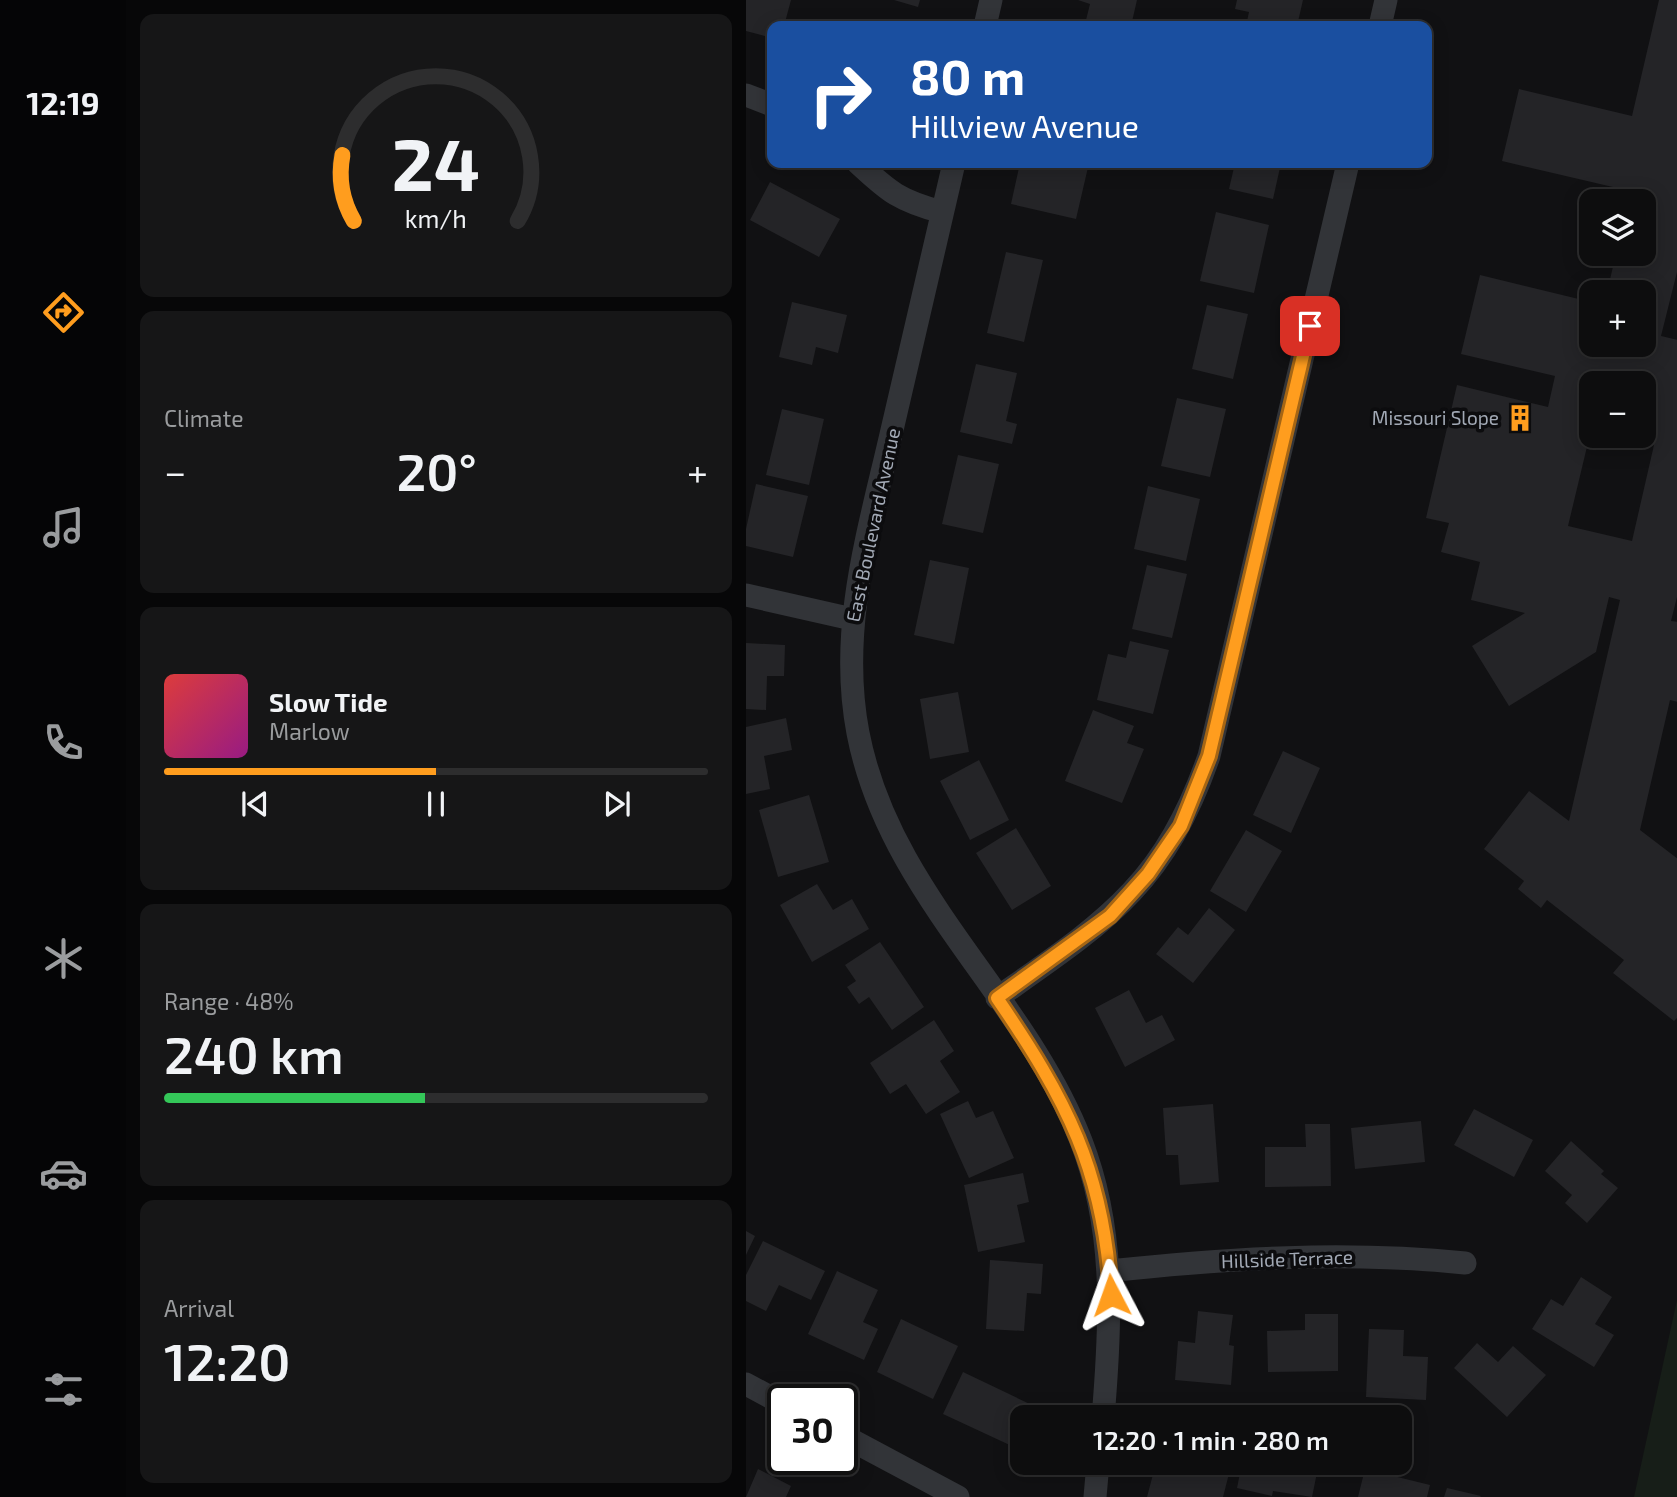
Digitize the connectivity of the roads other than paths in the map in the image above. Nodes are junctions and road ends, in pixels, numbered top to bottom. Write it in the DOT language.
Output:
graph roads {
  1 [pos="991,0"];
  2 [pos="1386,0"];
  3 [pos="986,21"];
  4 [pos="1381,21"];
  5 [pos="746,95"];
  6 [pos="767,103"];
  7 [pos="864,168"];
  8 [pos="953,168"];
  9 [pos="1347,168"];
  10 [pos="942,212"];
  11 [pos="746,595"];
  12 [pos="852,619"];
  13 [pos="997,998"];
  14 [pos="1465,1263"];
  15 [pos="1109,1271"];
  16 [pos="746,1384"];
  17 [pos="767,1395"];
  18 [pos="1104,1405"];
  19 [pos="858,1444"];
  20 [pos="1097,1475"];
  21 [pos="958,1497"];
  22 [pos="1095,1497"];
  1 -- 3 [label="street"];
  2 -- 4 [label="street"];
  5 -- 6 [label="street"];
  7 -- 10 [label="street"];
  8 -- 10 [label="street, East Boulevard Avenue"];
  9 -- 13 [label="street"];
  10 -- 12 [label="street, East Boulevard Avenue"];
  11 -- 12 [label="street"];
  12 -- 13 [label="street, East Boulevard Avenue"];
  13 -- 15 [label="street, East Boulevard Avenue"];
  14 -- 15 [label="street, Hillside Terrace"];
  15 -- 18 [label="street, East Boulevard Avenue"];
  16 -- 17 [label="street"];
  19 -- 21 [label="street"];
  20 -- 22 [label="street"];
}
